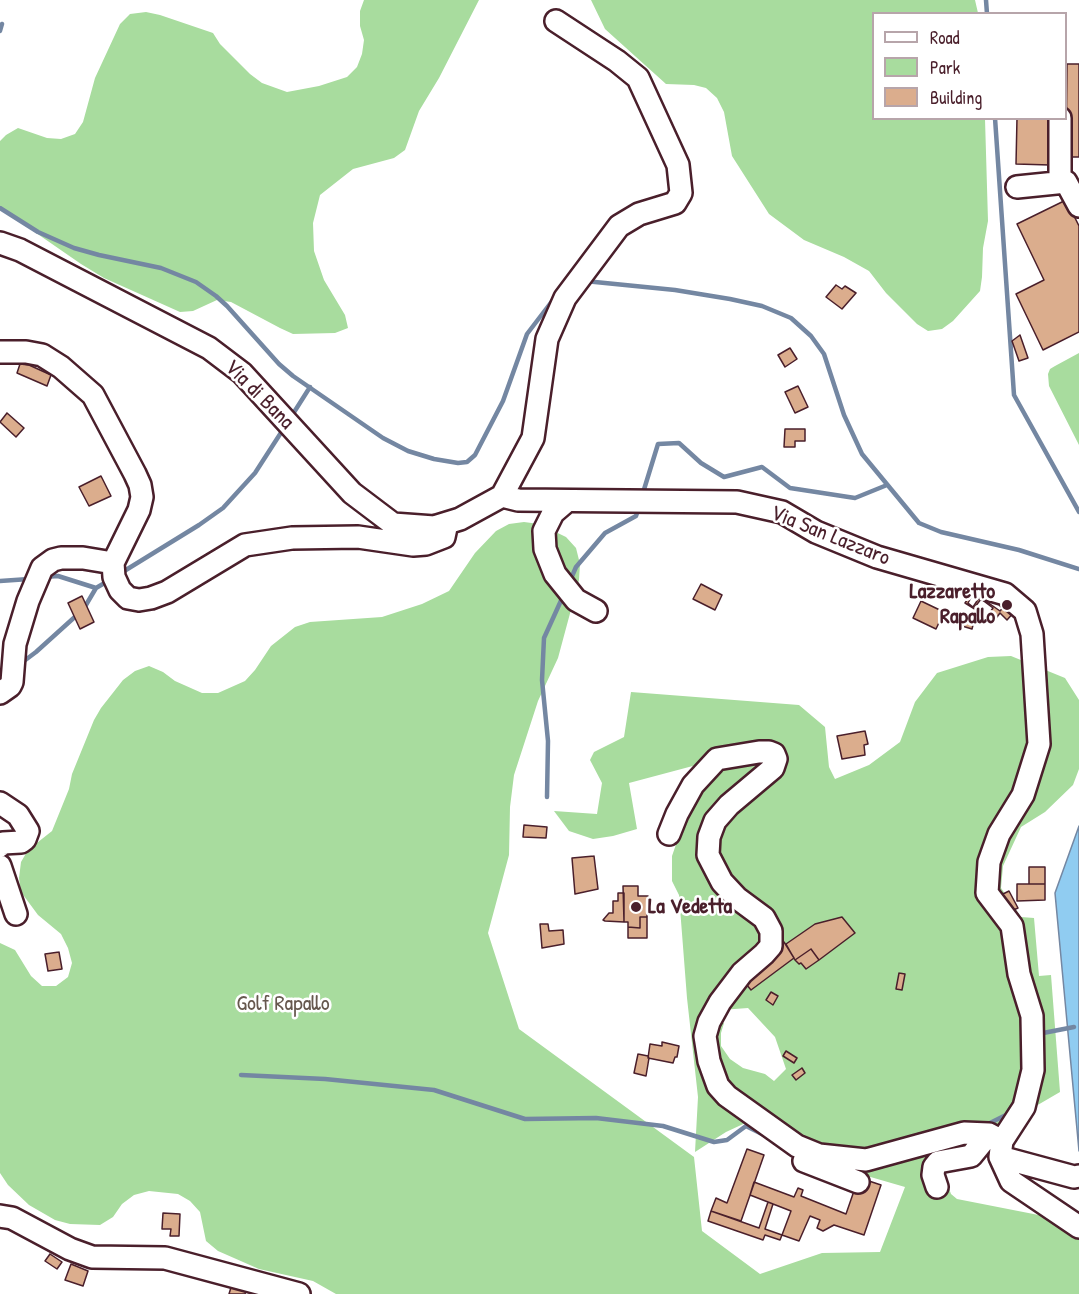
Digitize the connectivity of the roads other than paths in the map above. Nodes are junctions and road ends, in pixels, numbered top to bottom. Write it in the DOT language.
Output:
graph roads {
  1 [pos="556,21"];
  2 [pos="1060,120"];
  3 [pos="1060,181"];
  4 [pos="1017,187"];
  5 [pos="1079,206"];
  6 [pos="0,243"];
  7 [pos="0,352"];
  8 [pos="502,496"];
  9 [pos="567,501"];
  10 [pos="447,524"];
  11 [pos="113,563"];
  12 [pos="596,612"];
  13 [pos="0,693"];
  14 [pos="0,803"];
  15 [pos="669,834"];
  16 [pos="0,846"];
  17 [pos="0,866"];
  18 [pos="16,914"];
  19 [pos="997,1144"];
  20 [pos="784,1153"];
  21 [pos="1077,1177"];
  22 [pos="858,1182"];
  23 [pos="937,1187"];
  24 [pos="0,1216"];
  25 [pos="1079,1227"];
  26 [pos="299,1294"];
  1 -- 8 [label="street"];
  2 -- 3 [label="street"];
  3 -- 4 [label="street"];
  3 -- 5 [label="street"];
  6 -- 10 [label="street, Via di Bana"];
  7 -- 11 [label="street"];
  8 -- 9 [label="street, Via San Lazzaro"];
  8 -- 10 [label="street, Via di Bana"];
  9 -- 12 [label="street"];
  9 -- 19 [label="street, Via San Lazzaro"];
  10 -- 11 [label="street"];
  11 -- 13 [label="street"];
  14 -- 16 [label="street"];
  15 -- 19 [label="street"];
  17 -- 18 [label="street"];
  19 -- 21 [label="street"];
  19 -- 23 [label="street, Via San Lazzaro"];
  19 -- 25 [label="street"];
  20 -- 22 [label="street"];
  24 -- 26 [label="street"];
}
